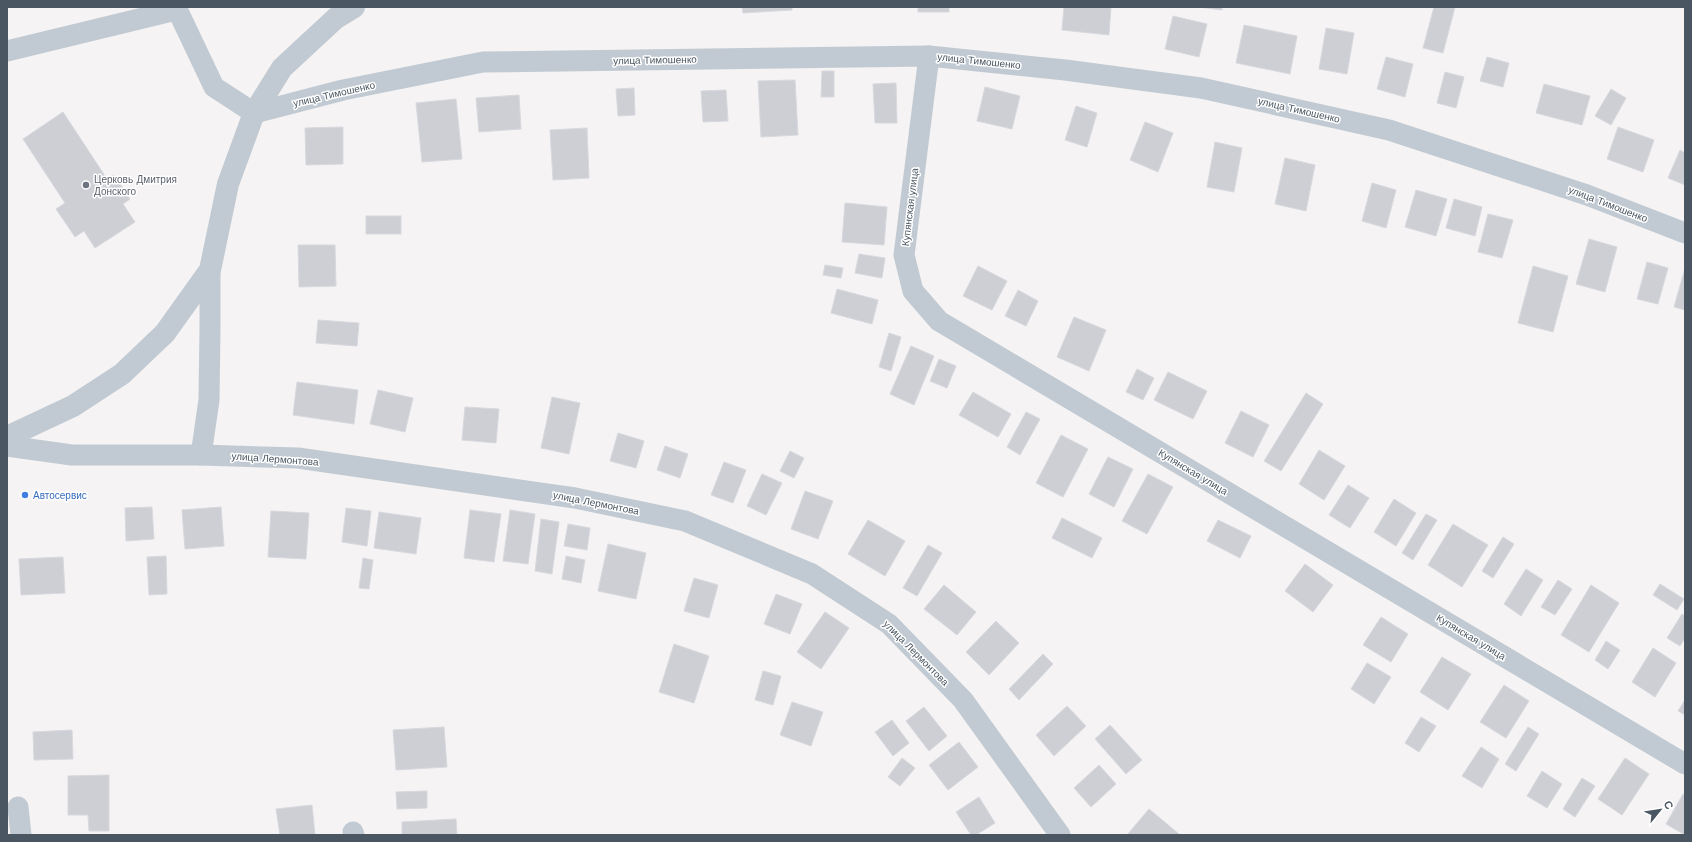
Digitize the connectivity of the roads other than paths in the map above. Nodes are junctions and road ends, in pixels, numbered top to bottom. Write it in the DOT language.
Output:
graph roads {
  1 [pos="354,7"];
  2 [pos="176,8"];
  3 [pos="7,51"];
  4 [pos="929,56"];
  5 [pos="254,113"];
  6 [pos="1685,233"];
  7 [pos="210,270"];
  8 [pos="7,437"];
  9 [pos="7,446"];
  10 [pos="201,455"];
  11 [pos="1685,764"];
  12 [pos="18,807"];
  13 [pos="21,835"];
  14 [pos="1060,835"];
  1 -- 5 [label="street"];
  2 -- 3 [label="street"];
  2 -- 5 [label="street"];
  4 -- 5 [label="street, улица Тимошенко"];
  4 -- 6 [label="street, улица Тимошенко"];
  4 -- 11 [label="street, Купянская улица"];
  5 -- 7 [label="street"];
  7 -- 8 [label="street"];
  7 -- 10 [label="street"];
  9 -- 10 [label="street, улица Лермонтова"];
  10 -- 14 [label="street, улица Лермонтова"];
  12 -- 13 [label="street"];
}
